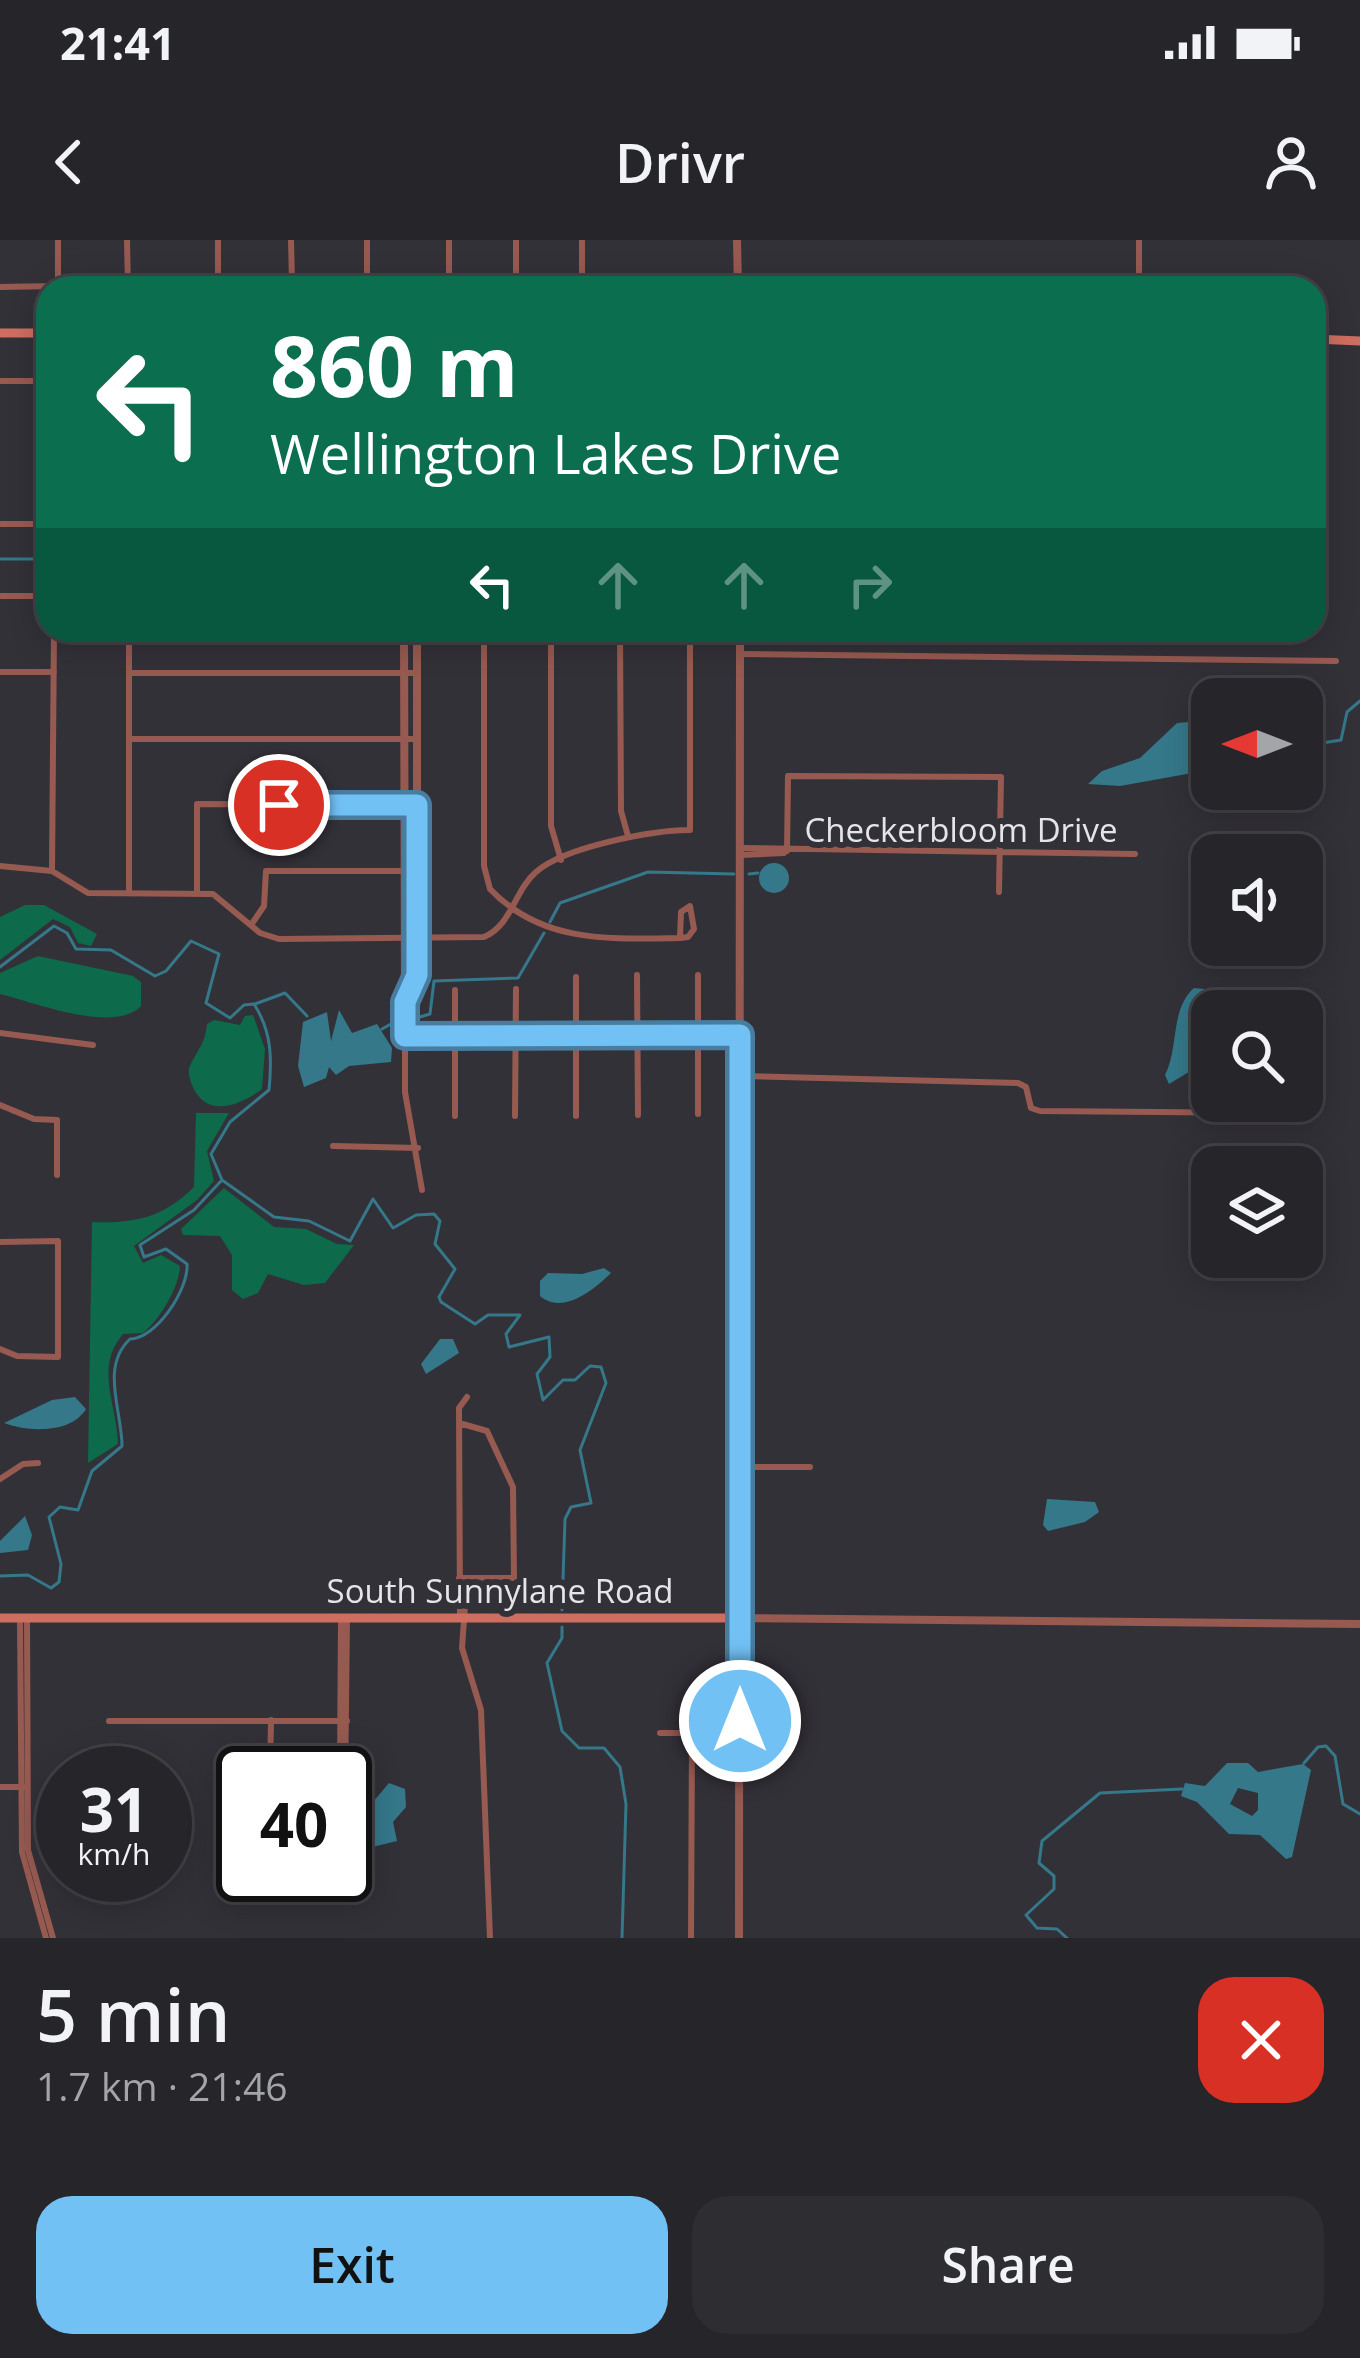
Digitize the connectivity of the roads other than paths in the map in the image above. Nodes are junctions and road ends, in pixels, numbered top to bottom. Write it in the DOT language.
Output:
graph roads {
  1 [pos="58,240"];
  2 [pos="127,240"];
  3 [pos="218,240"];
  4 [pos="291,240"];
  5 [pos="367,240"];
  6 [pos="448,240"];
  7 [pos="516,240"];
  8 [pos="582,240"];
  9 [pos="737,240"];
  10 [pos="1139,240"];
  11 [pos="58,276"];
  12 [pos="128,276"];
  13 [pos="218,276"];
  14 [pos="292,276"];
  15 [pos="367,276"];
  16 [pos="449,276"];
  17 [pos="516,276"];
  18 [pos="582,276"];
  19 [pos="738,276"];
  20 [pos="1139,276"];
  21 [pos="36,286"];
  22 [pos="0,287"];
  23 [pos="0,333"];
  24 [pos="36,333"];
  25 [pos="1326,339"];
  26 [pos="1360,340"];
  27 [pos="0,381"];
  28 [pos="36,381"];
  29 [pos="0,524"];
  30 [pos="36,524"];
  31 [pos="0,596"];
  32 [pos="36,596"];
  33 [pos="54,642"];
  34 [pos="129,642"];
  35 [pos="404,642"];
  36 [pos="417,642"];
  37 [pos="484,642"];
  38 [pos="551,642"];
  39 [pos="620,642"];
  40 [pos="690,642"];
  41 [pos="740,642"];
  42 [pos="740,654"];
  43 [pos="1336,661"];
  44 [pos="0,672"];
  45 [pos="55,672"];
  46 [pos="129,673"];
  47 [pos="404,673"];
  48 [pos="417,673"];
  49 [pos="129,739"];
  50 [pos="404,739"];
  51 [pos="417,739"];
  52 [pos="403,805"];
  53 [pos="417,805"];
  54 [pos="628,836"];
  55 [pos="787,851"];
  56 [pos="740,852"];
  57 [pos="1000,854"];
  58 [pos="1135,854"];
  59 [pos="561,860"];
  60 [pos="0,866"];
  61 [pos="52,871"];
  62 [pos="404,871"];
  63 [pos="417,871"];
  64 [pos="999,892"];
  65 [pos="129,893"];
  66 [pos="197,893"];
  67 [pos="513,907"];
  68 [pos="251,925"];
  69 [pos="680,938"];
  70 [pos="404,939"];
  71 [pos="417,939"];
  72 [pos="638,975"];
  73 [pos="698,975"];
  74 [pos="576,976"];
  75 [pos="515,989"];
  76 [pos="455,990"];
  77 [pos="405,1002"];
  78 [pos="0,1033"];
  79 [pos="576,1035"];
  80 [pos="636,1035"];
  81 [pos="697,1035"];
  82 [pos="740,1035"];
  83 [pos="405,1036"];
  84 [pos="455,1036"];
  85 [pos="515,1036"];
  86 [pos="93,1045"];
  87 [pos="741,1076"];
  88 [pos="0,1105"];
  89 [pos="1191,1112"];
  90 [pos="698,1114"];
  91 [pos="638,1115"];
  92 [pos="455,1116"];
  93 [pos="515,1116"];
  94 [pos="576,1116"];
  95 [pos="333,1146"];
  96 [pos="418,1148"];
  97 [pos="57,1175"];
  98 [pos="422,1190"];
  99 [pos="0,1242"];
  100 [pos="0,1349"];
  101 [pos="467,1397"];
  102 [pos="459,1423"];
  103 [pos="38,1463"];
  104 [pos="741,1467"];
  105 [pos="810,1467"];
  106 [pos="0,1478"];
  107 [pos="459,1578"];
  108 [pos="344,1617"];
  109 [pos="461,1617"];
  110 [pos="0,1618"];
  111 [pos="24,1618"];
  112 [pos="740,1618"];
  113 [pos="1360,1624"];
  114 [pos="271,1720"];
  115 [pos="109,1721"];
  116 [pos="344,1721"];
  117 [pos="660,1733"];
  118 [pos="692,1733"];
  119 [pos="741,1733"];
  120 [pos="271,1746"];
  121 [pos="342,1746"];
  122 [pos="345,1746"];
  123 [pos="0,1787"];
  124 [pos="24,1787"];
  125 [pos="50,1938"];
  126 [pos="490,1938"];
  127 [pos="691,1938"];
  128 [pos="739,1938"];
  1 -- 11 [label="street"];
  2 -- 12 [label="street"];
  3 -- 13 [label="street"];
  4 -- 14 [label="street"];
  5 -- 15 [label="street"];
  6 -- 16 [label="street"];
  7 -- 17 [label="street"];
  8 -- 18 [label="street"];
  9 -- 19 [label="street"];
  10 -- 20 [label="street"];
  21 -- 22 [label="street"];
  23 -- 24 [label="main road"];
  25 -- 26 [label="main road"];
  27 -- 28 [label="street"];
  29 -- 30 [label="street"];
  31 -- 32 [label="street"];
  33 -- 45 [label="street"];
  34 -- 46 [label="street"];
  35 -- 47 [label="street"];
  36 -- 48 [label="street"];
  37 -- 67 [label="street"];
  38 -- 59 [label="street"];
  39 -- 54 [label="street"];
  40 -- 54 [label="street"];
  41 -- 42 [label="street"];
  42 -- 43 [label="street"];
  42 -- 56 [label="street"];
  44 -- 45 [label="street"];
  45 -- 61 [label="street"];
  46 -- 47 [label="street"];
  46 -- 49 [label="street"];
  47 -- 48 [label="street"];
  47 -- 50 [label="street"];
  48 -- 51 [label="street"];
  49 -- 50 [label="street"];
  49 -- 65 [label="street"];
  50 -- 51 [label="street"];
  50 -- 52 [label="street"];
  51 -- 53 [label="street"];
  52 -- 53 [label="street"];
  52 -- 62 [label="street"];
  52 -- 66 [label="street"];
  53 -- 63 [label="street"];
  54 -- 59 [label="street"];
  55 -- 56 [label="street, Checkerbloom Drive"];
  55 -- 57 [label="street, Checkerbloom Drive"];
  55 -- 57 [label="street"];
  56 -- 82 [label="street"];
  57 -- 58 [label="street, Checkerbloom Drive"];
  57 -- 64 [label="street"];
  59 -- 67 [label="street"];
  60 -- 61 [label="street"];
  61 -- 65 [label="street"];
  62 -- 63 [label="street"];
  62 -- 68 [label="street"];
  62 -- 70 [label="street"];
  63 -- 71 [label="street"];
  65 -- 66 [label="street"];
  66 -- 68 [label="street"];
  67 -- 69 [label="street"];
  67 -- 71 [label="street"];
  68 -- 70 [label="street"];
  69 -- 69 [label="street"];
  70 -- 71 [label="street"];
  70 -- 77 [label="street"];
  71 -- 77 [label="street"];
  72 -- 80 [label="street"];
  73 -- 81 [label="street"];
  74 -- 79 [label="street"];
  75 -- 85 [label="street"];
  76 -- 84 [label="street"];
  77 -- 83 [label="street"];
  78 -- 86 [label="street"];
  79 -- 80 [label="street"];
  79 -- 85 [label="street"];
  79 -- 94 [label="street"];
  80 -- 81 [label="street"];
  80 -- 91 [label="street"];
  81 -- 82 [label="street"];
  81 -- 90 [label="street"];
  82 -- 87 [label="street"];
  83 -- 84 [label="street"];
  83 -- 96 [label="street"];
  84 -- 85 [label="street"];
  84 -- 92 [label="street"];
  85 -- 93 [label="street"];
  87 -- 89 [label="street"];
  87 -- 104 [label="street"];
  88 -- 97 [label="street"];
  95 -- 96 [label="street"];
  96 -- 98 [label="street"];
  99 -- 100 [label="street"];
  101 -- 102 [label="street"];
  102 -- 107 [label="street"];
  102 -- 107 [label="street"];
  103 -- 106 [label="street"];
  104 -- 105 [label="street"];
  104 -- 112 [label="street"];
  107 -- 109 [label="street"];
  108 -- 109 [label="main road, South Sunnylane Road"];
  108 -- 111 [label="main road, South Sunnylane Road"];
  108 -- 116 [label="street"];
  109 -- 112 [label="main road, South Sunnylane Road"];
  109 -- 126 [label="street"];
  110 -- 111 [label="main road, South Sunnylane Road"];
  111 -- 124 [label="street"];
  112 -- 113 [label="street, South Sunnylane Road"];
  112 -- 119 [label="street"];
  114 -- 115 [label="street"];
  114 -- 116 [label="street"];
  114 -- 120 [label="street"];
  116 -- 121 [label="street"];
  116 -- 122 [label="street"];
  117 -- 118 [label="street"];
  118 -- 119 [label="street"];
  118 -- 127 [label="street"];
  119 -- 128 [label="street"];
  123 -- 124 [label="street"];
  124 -- 125 [label="street"];
}
